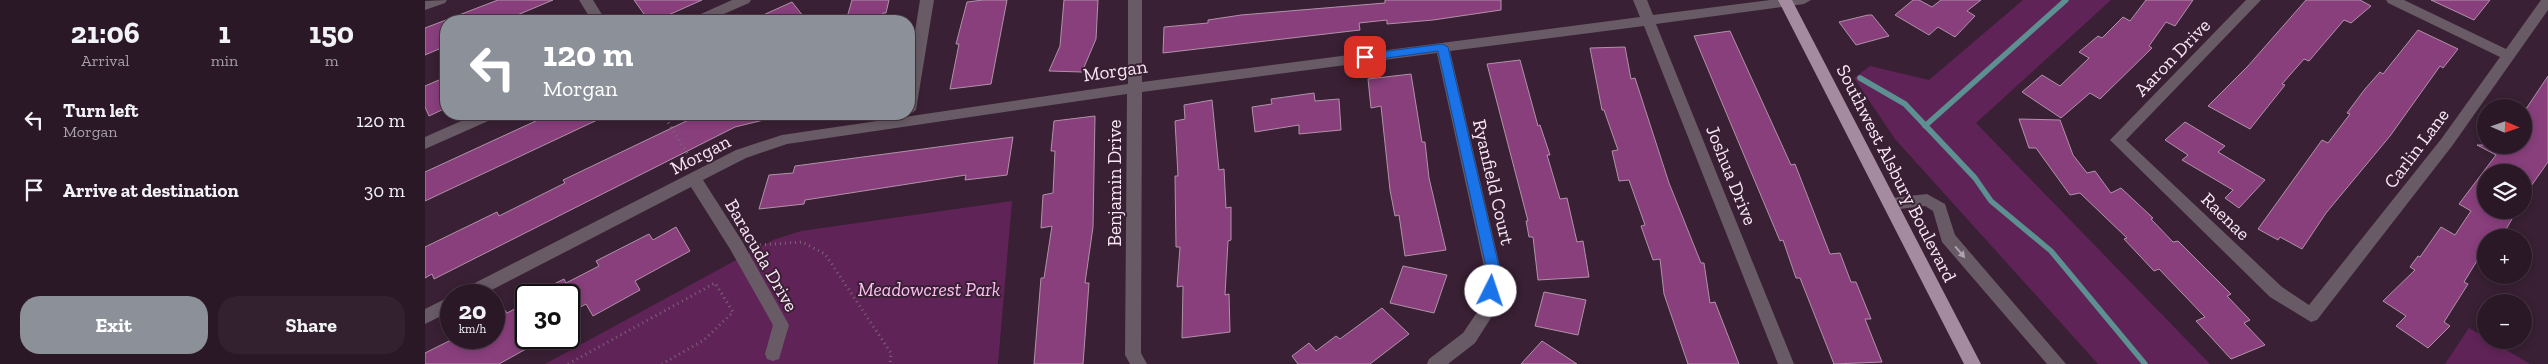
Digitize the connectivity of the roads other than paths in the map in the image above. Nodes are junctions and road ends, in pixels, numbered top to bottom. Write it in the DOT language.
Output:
graph roads {
  1 [pos="440,0"];
  2 [pos="586,0"];
  3 [pos="744,0"];
  4 [pos="927,0"];
  5 [pos="1135,0"];
  6 [pos="1640,0"];
  7 [pos="1804,0"];
  8 [pos="2254,0"];
  9 [pos="2393,0"];
  10 [pos="2548,0"];
  11 [pos="1786,1"];
  12 [pos="425,6"];
  13 [pos="595,15"];
  14 [pos="710,15"];
  15 [pos="1649,20"];
  16 [pos="1442,47"];
  17 [pos="2507,56"];
  18 [pos="915,73"];
  19 [pos="1135,88"];
  20 [pos="915,114"];
  21 [pos="477,120"];
  22 [pos="883,120"];
  23 [pos="2117,140"];
  24 [pos="425,143"];
  25 [pos="697,177"];
  26 [pos="1891,204"];
  27 [pos="488,284"];
  28 [pos="440,308"];
  29 [pos="425,316"];
  30 [pos="2311,316"];
  31 [pos="773,354"];
  32 [pos="1139,364"];
  33 [pos="1435,364"];
  34 [pos="1786,364"];
  35 [pos="1973,364"];
  36 [pos="2058,364"];
  1 -- 12 [label="street"];
  2 -- 13 [label="street"];
  3 -- 14 [label="street"];
  4 -- 18 [label="street"];
  5 -- 19 [label="street, Benjamin Drive"];
  6 -- 15 [label="street, Joshua Drive"];
  7 -- 11 [label="street, Morgan"];
  8 -- 23 [label="street, Aaron Drive"];
  9 -- 17 [label="street"];
  10 -- 17 [label="street, Carlin Lane"];
  11 -- 15 [label="street, Morgan"];
  11 -- 26 [label="main road, Southwest Alsbury Boulevard"];
  15 -- 16 [label="street, Morgan"];
  15 -- 34 [label="street, Joshua Drive"];
  16 -- 19 [label="street, Morgan"];
  16 -- 33 [label="street, Ryanfield Court"];
  17 -- 30 [label="street, Carlin Lane"];
  19 -- 20 [label="street, Morgan"];
  19 -- 32 [label="street, Benjamin Drive"];
  21 -- 24 [label="street"];
  22 -- 25 [label="street, Morgan"];
  23 -- 30 [label="street, Raenae"];
  25 -- 27 [label="street, Morgan"];
  25 -- 31 [label="street, Baracuda Drive"];
  26 -- 35 [label="main road, Southwest Alsbury Boulevard"];
  26 -- 36 [label="street, one-way"];
  28 -- 29 [label="street"];
}
